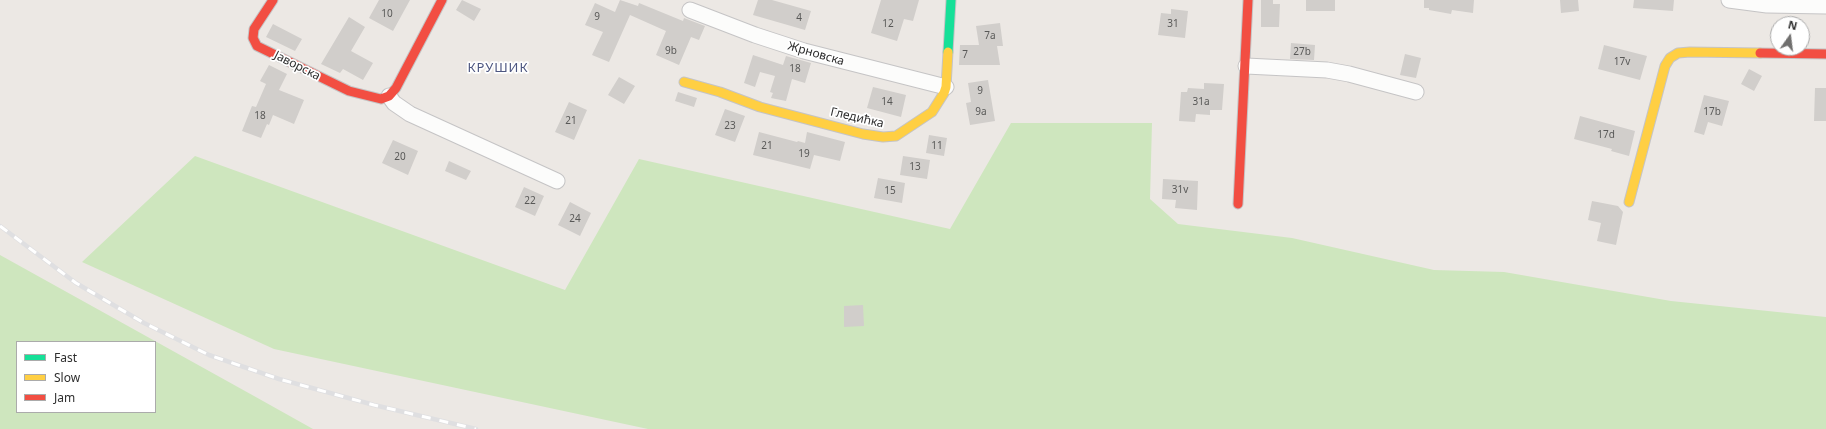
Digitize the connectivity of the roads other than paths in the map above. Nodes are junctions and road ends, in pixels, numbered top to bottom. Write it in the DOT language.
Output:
graph roads {
  1 [pos="273,0"];
  2 [pos="442,0"];
  3 [pos="951,0"];
  4 [pos="1248,0"];
  5 [pos="1729,0"];
  6 [pos="1826,6"];
  7 [pos="690,10"];
  8 [pos="1826,54"];
  9 [pos="1246,66"];
  10 [pos="684,82"];
  11 [pos="946,87"];
  12 [pos="1416,92"];
  13 [pos="389,96"];
  14 [pos="557,181"];
  15 [pos="1629,202"];
  16 [pos="1238,204"];
  1 -- 13 [label="street, Јаворска"];
  2 -- 13 [label="street"];
  3 -- 11 [label="street, Гледићка"];
  4 -- 9 [label="street"];
  5 -- 6 [label="street"];
  7 -- 11 [label="street, Жрновска"];
  8 -- 15 [label="street"];
  9 -- 12 [label="street"];
  9 -- 16 [label="street"];
  10 -- 11 [label="street, Гледићка"];
  13 -- 14 [label="street"];
}
